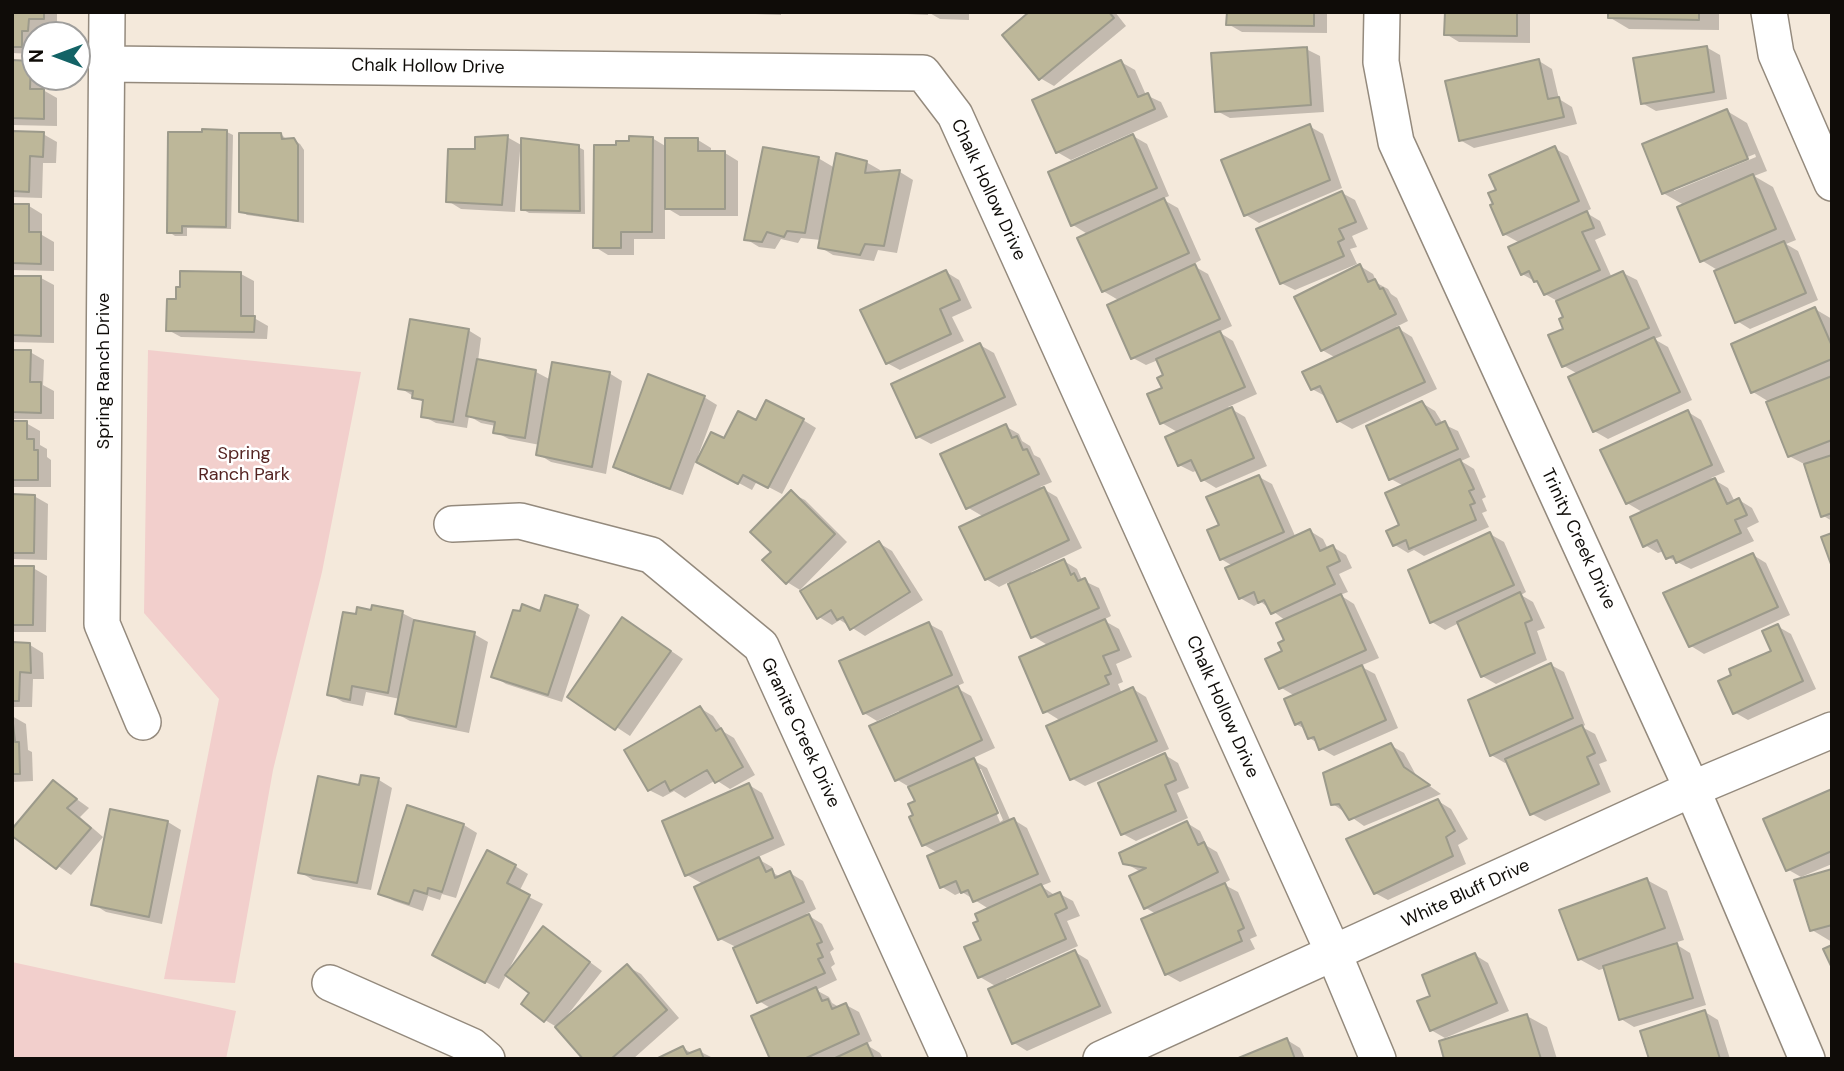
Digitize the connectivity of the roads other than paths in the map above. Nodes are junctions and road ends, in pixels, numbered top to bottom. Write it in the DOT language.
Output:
graph roads {
  1 [pos="107,12"];
  2 [pos="1382,12"];
  3 [pos="1769,12"];
  4 [pos="106,64"];
  5 [pos="1832,183"];
  6 [pos="452,524"];
  7 [pos="143,722"];
  8 [pos="1832,730"];
  9 [pos="1692,789"];
  10 [pos="1334,954"];
  11 [pos="330,983"];
  12 [pos="487,1059"];
  13 [pos="949,1059"];
  14 [pos="1101,1059"];
  15 [pos="1378,1059"];
  16 [pos="1807,1059"];
  1 -- 4 [label="street, Spring Ranch Drive"];
  2 -- 9 [label="street, Trinity Creek Drive"];
  3 -- 5 [label="street"];
  4 -- 7 [label="street, Spring Ranch Drive"];
  4 -- 10 [label="street, Chalk Hollow Drive"];
  6 -- 13 [label="street, Granite Creek Drive"];
  8 -- 9 [label="street, White Bluff Drive"];
  9 -- 10 [label="street, White Bluff Drive"];
  9 -- 16 [label="street, Trinity Creek Drive"];
  10 -- 14 [label="street, White Bluff Drive"];
  10 -- 15 [label="street, Chalk Hollow Drive"];
  11 -- 12 [label="street"];
}
